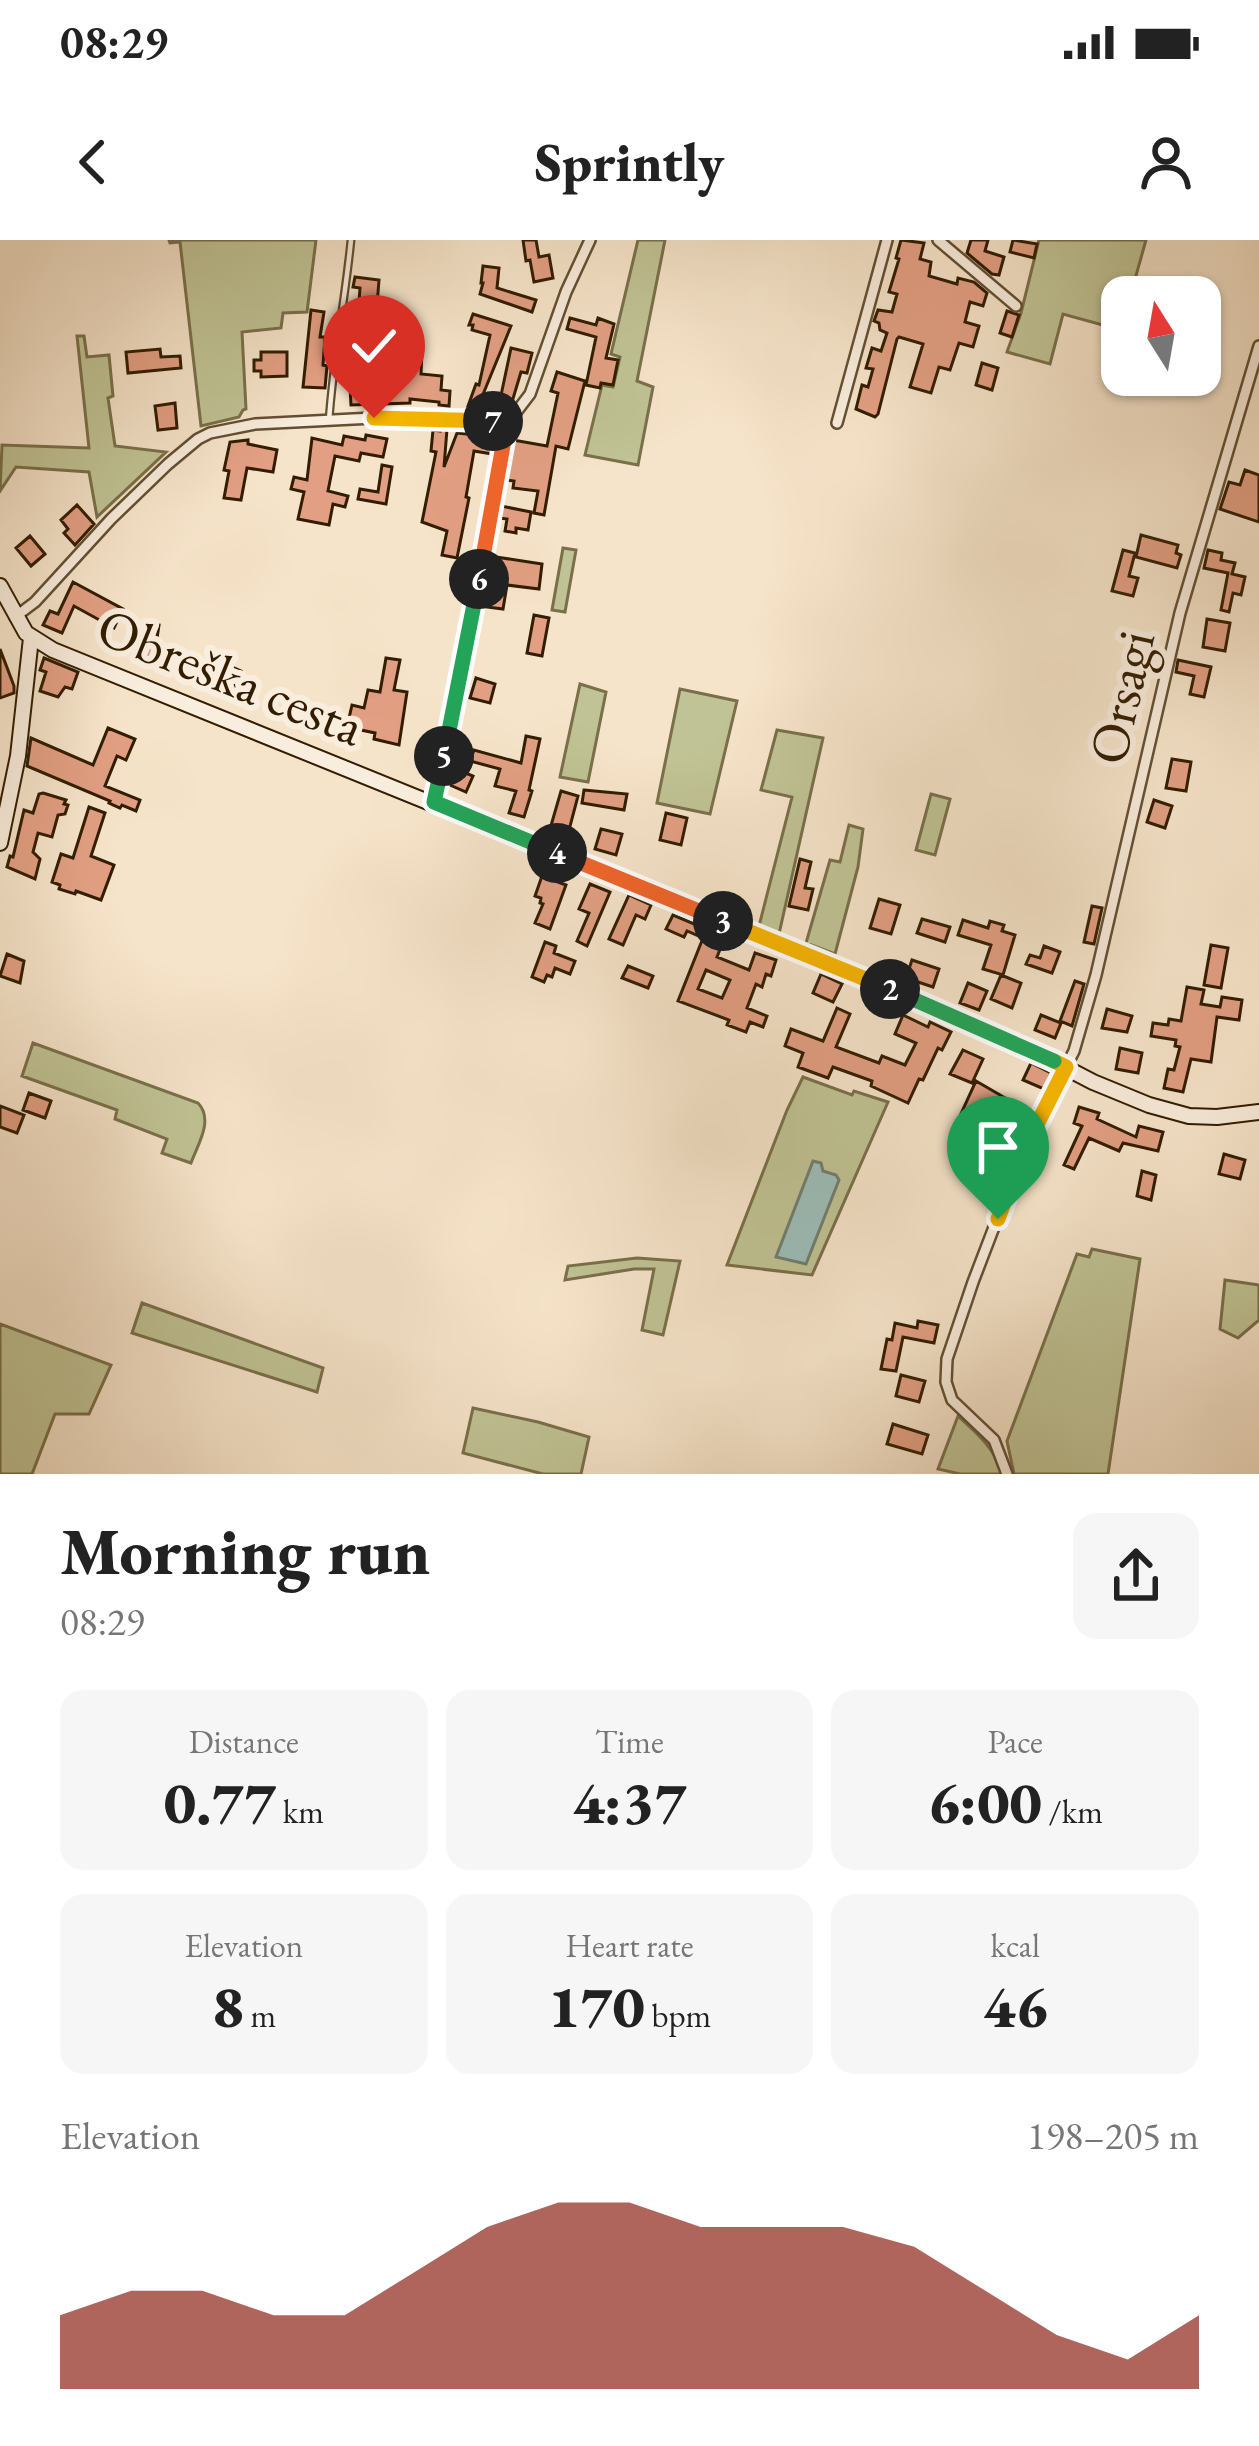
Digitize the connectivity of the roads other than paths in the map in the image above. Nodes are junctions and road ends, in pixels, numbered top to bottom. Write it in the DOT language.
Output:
graph roads {
  1 [pos="351,240"];
  2 [pos="590,240"];
  3 [pos="887,240"];
  4 [pos="938,240"];
  5 [pos="1016,306"];
  6 [pos="1259,346"];
  7 [pos="508,418"];
  8 [pos="329,421"];
  9 [pos="837,423"];
  10 [pos="0,586"];
  11 [pos="15,617"];
  12 [pos="31,638"];
  13 [pos="434,802"];
  14 [pos="0,843"];
  15 [pos="1066,1067"];
  16 [pos="1259,1112"];
  17 [pos="1007,1474"];
  1 -- 8 [label="lane"];
  2 -- 7 [label="street"];
  3 -- 9 [label="street"];
  4 -- 5 [label="street"];
  6 -- 15 [label="street, Orsagi"];
  7 -- 8 [label="street"];
  7 -- 13 [label="street"];
  8 -- 11 [label="street"];
  10 -- 11 [label="main road, Obreška cesta"];
  11 -- 12 [label="main road, Obreška cesta"];
  12 -- 13 [label="main road, Obreška cesta"];
  12 -- 14 [label="main road"];
  13 -- 15 [label="main road, Obreška cesta"];
  15 -- 16 [label="main road, Obreška cesta"];
  15 -- 17 [label="street, Orsagi"];
}
